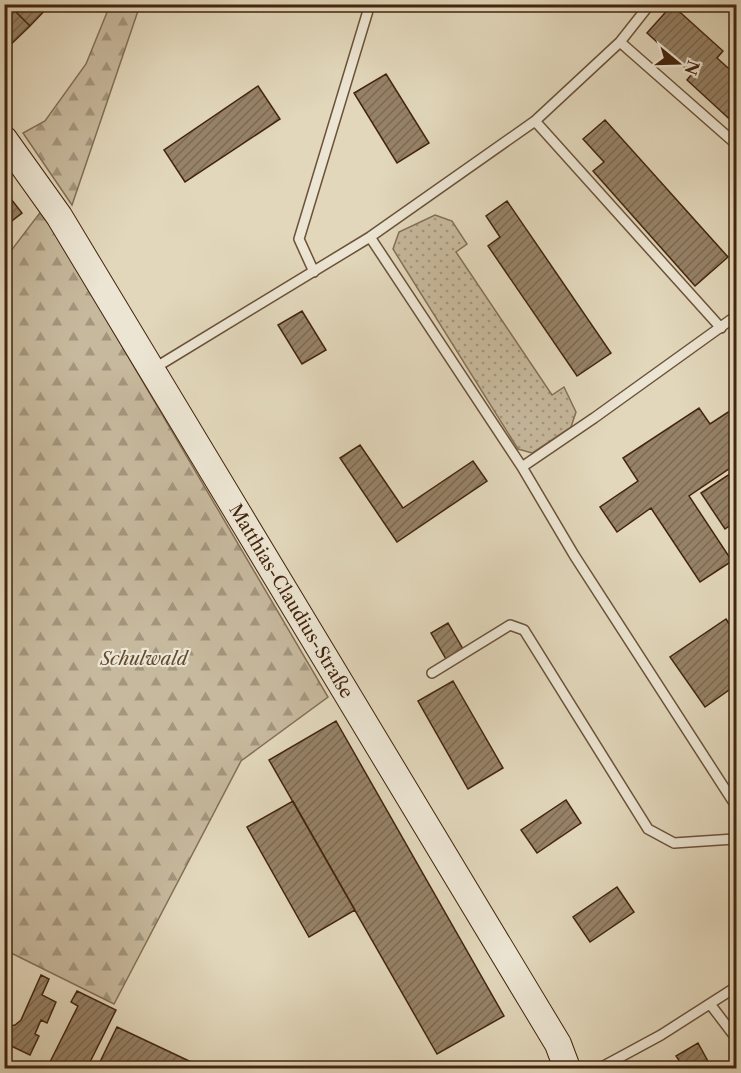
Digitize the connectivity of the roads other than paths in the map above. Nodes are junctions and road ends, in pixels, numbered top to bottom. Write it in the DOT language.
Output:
graph roads {
  1 [pos="370,4"];
  2 [pos="650,4"];
  3 [pos="620,42"];
  4 [pos="536,121"];
  5 [pos="4,139"];
  6 [pos="736,144"];
  7 [pos="370,237"];
  8 [pos="314,272"];
  9 [pos="736,316"];
  10 [pos="721,328"];
  11 [pos="151,370"];
  12 [pos="522,467"];
  13 [pos="432,673"];
  14 [pos="736,806"];
  15 [pos="736,837"];
  16 [pos="736,987"];
  17 [pos="710,1004"];
  18 [pos="736,1038"];
  19 [pos="567,1068"];
  20 [pos="600,1068"];
  1 -- 8 [label="lane"];
  2 -- 3 [label="lane"];
  3 -- 4 [label="lane"];
  3 -- 6 [label="lane"];
  4 -- 7 [label="lane"];
  4 -- 10 [label="lane"];
  5 -- 11 [label="street, Matthias-Claudius-Straße"];
  7 -- 8 [label="lane"];
  7 -- 12 [label="lane"];
  8 -- 11 [label="lane"];
  9 -- 10 [label="lane"];
  10 -- 12 [label="lane"];
  11 -- 19 [label="street, Matthias-Claudius-Straße"];
  12 -- 14 [label="lane"];
  13 -- 15 [label="lane"];
  16 -- 17 [label="lane"];
  17 -- 18 [label="lane"];
  17 -- 20 [label="lane"];
}
